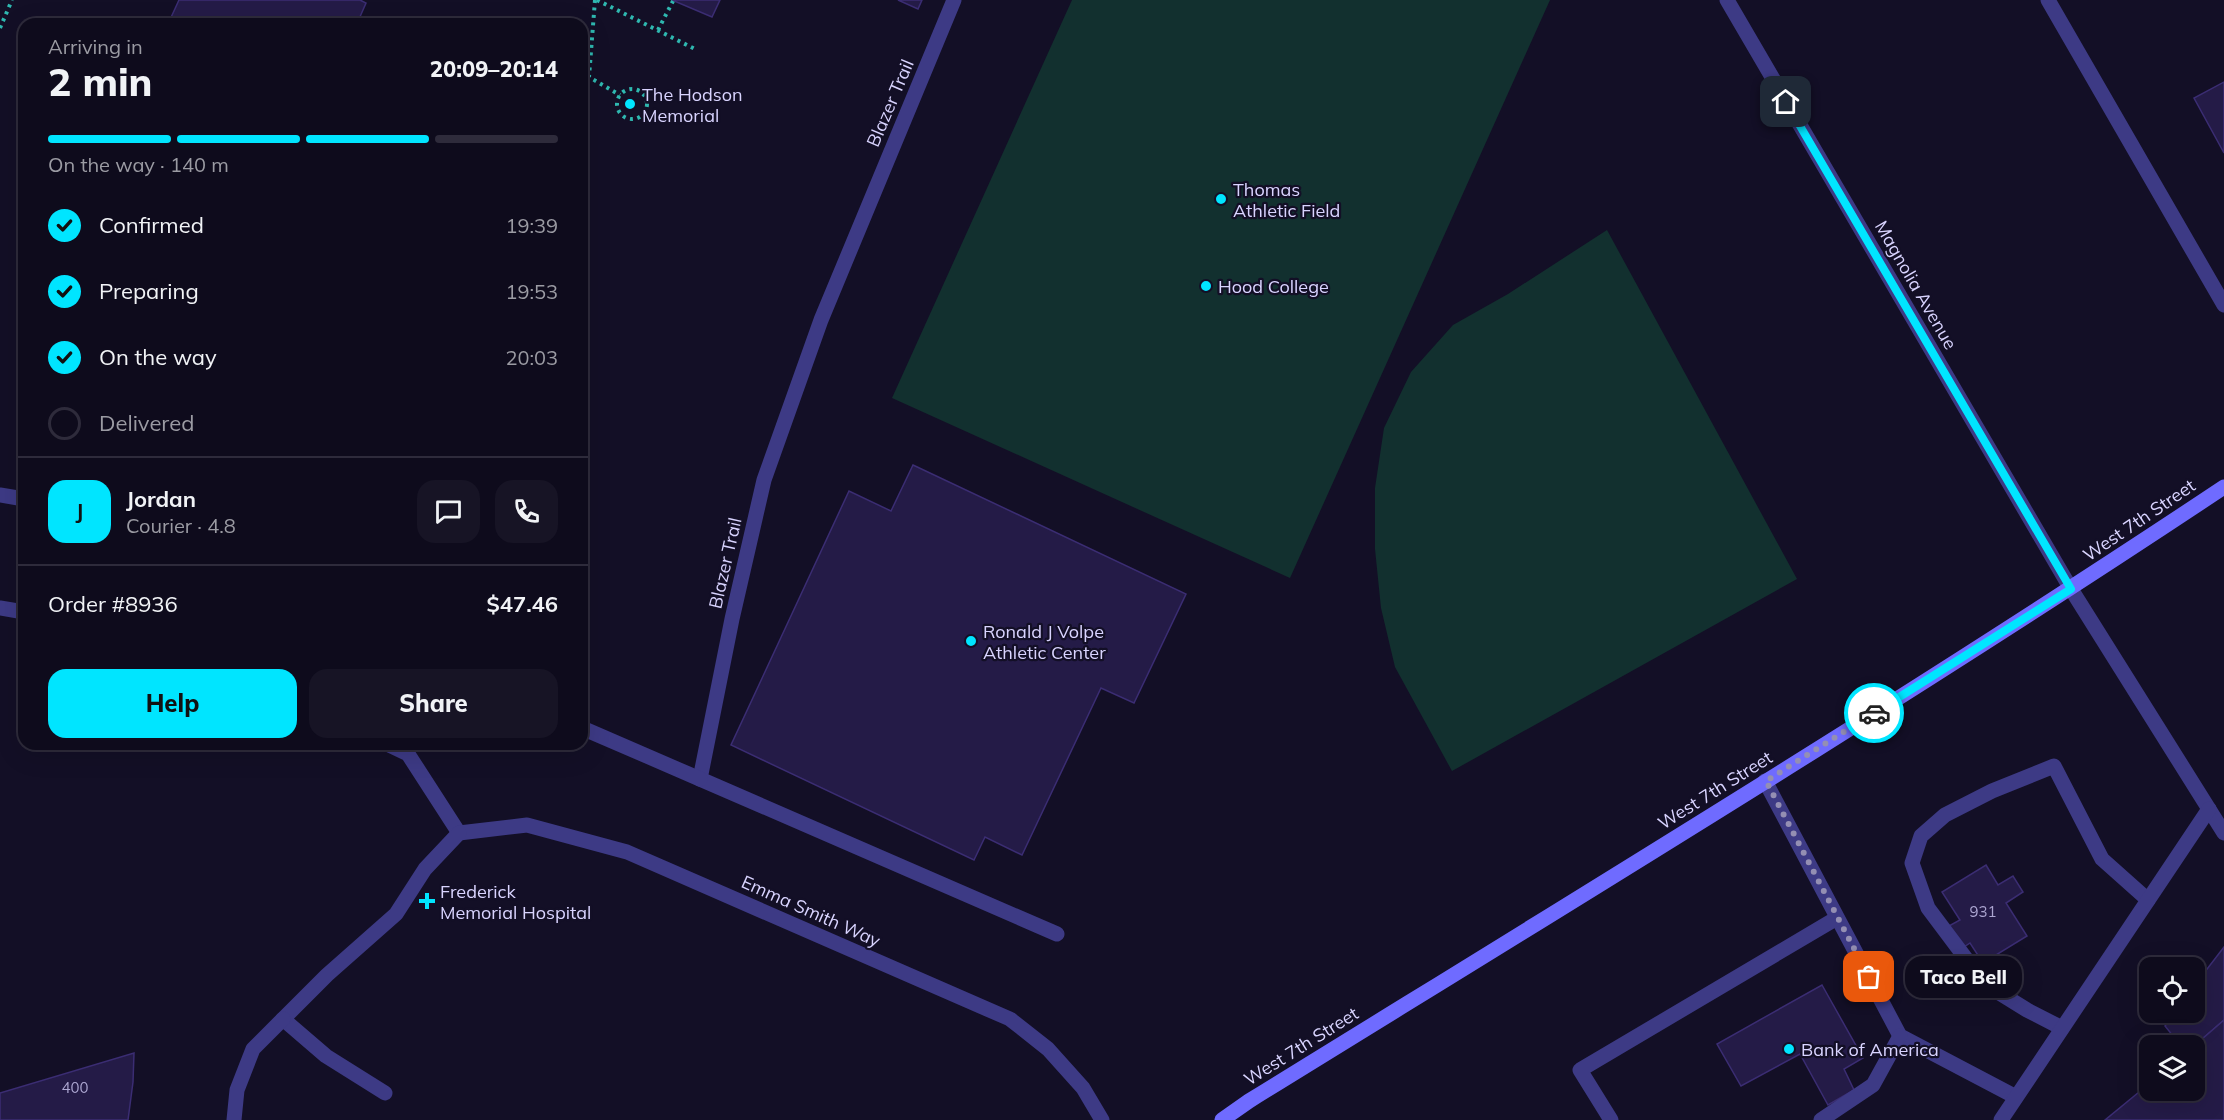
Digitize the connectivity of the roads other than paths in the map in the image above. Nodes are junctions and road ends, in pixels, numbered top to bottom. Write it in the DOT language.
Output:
graph roads {
  1 [pos="954,0"];
  2 [pos="1727,0"];
  3 [pos="2048,0"];
  4 [pos="2224,305"];
  5 [pos="2224,487"];
  6 [pos="0,495"];
  7 [pos="18,499"];
  8 [pos="2071,589"];
  9 [pos="0,608"];
  10 [pos="18,611"];
  11 [pos="588,731"];
  12 [pos="401,750"];
  13 [pos="700,779"];
  14 [pos="1766,781"];
  15 [pos="2209,809"];
  16 [pos="459,833"];
  17 [pos="2224,833"];
  18 [pos="2148,900"];
  19 [pos="1837,918"];
  20 [pos="1057,934"];
  21 [pos="283,1019"];
  22 [pos="2062,1028"];
  23 [pos="1900,1036"];
  24 [pos="385,1093"];
  25 [pos="2016,1097"];
  26 [pos="234,1120"];
  27 [pos="1102,1120"];
  28 [pos="1222,1120"];
  29 [pos="1611,1120"];
  30 [pos="1821,1120"];
  31 [pos="2001,1120"];
  1 -- 13 [label="street, Blazer Trail"];
  2 -- 8 [label="street, Magnolia Avenue"];
  3 -- 4 [label="street"];
  5 -- 8 [label="main road, West 7th Street"];
  6 -- 7 [label="street"];
  8 -- 14 [label="main road, West 7th Street"];
  8 -- 15 [label="street, Magnolia Avenue"];
  9 -- 10 [label="street"];
  11 -- 13 [label="street"];
  12 -- 16 [label="street"];
  13 -- 20 [label="street"];
  14 -- 19 [label="street"];
  14 -- 28 [label="main road, West 7th Street"];
  15 -- 17 [label="street, Magnolia Avenue"];
  15 -- 18 [label="street"];
  16 -- 21 [label="street"];
  16 -- 27 [label="street, Emma Smith Way"];
  18 -- 22 [label="street"];
  18 -- 22 [label="street"];
  19 -- 23 [label="street"];
  19 -- 29 [label="street"];
  21 -- 24 [label="street"];
  21 -- 26 [label="street"];
  22 -- 25 [label="street"];
  23 -- 25 [label="street"];
  23 -- 30 [label="street"];
  25 -- 31 [label="street"];
}
